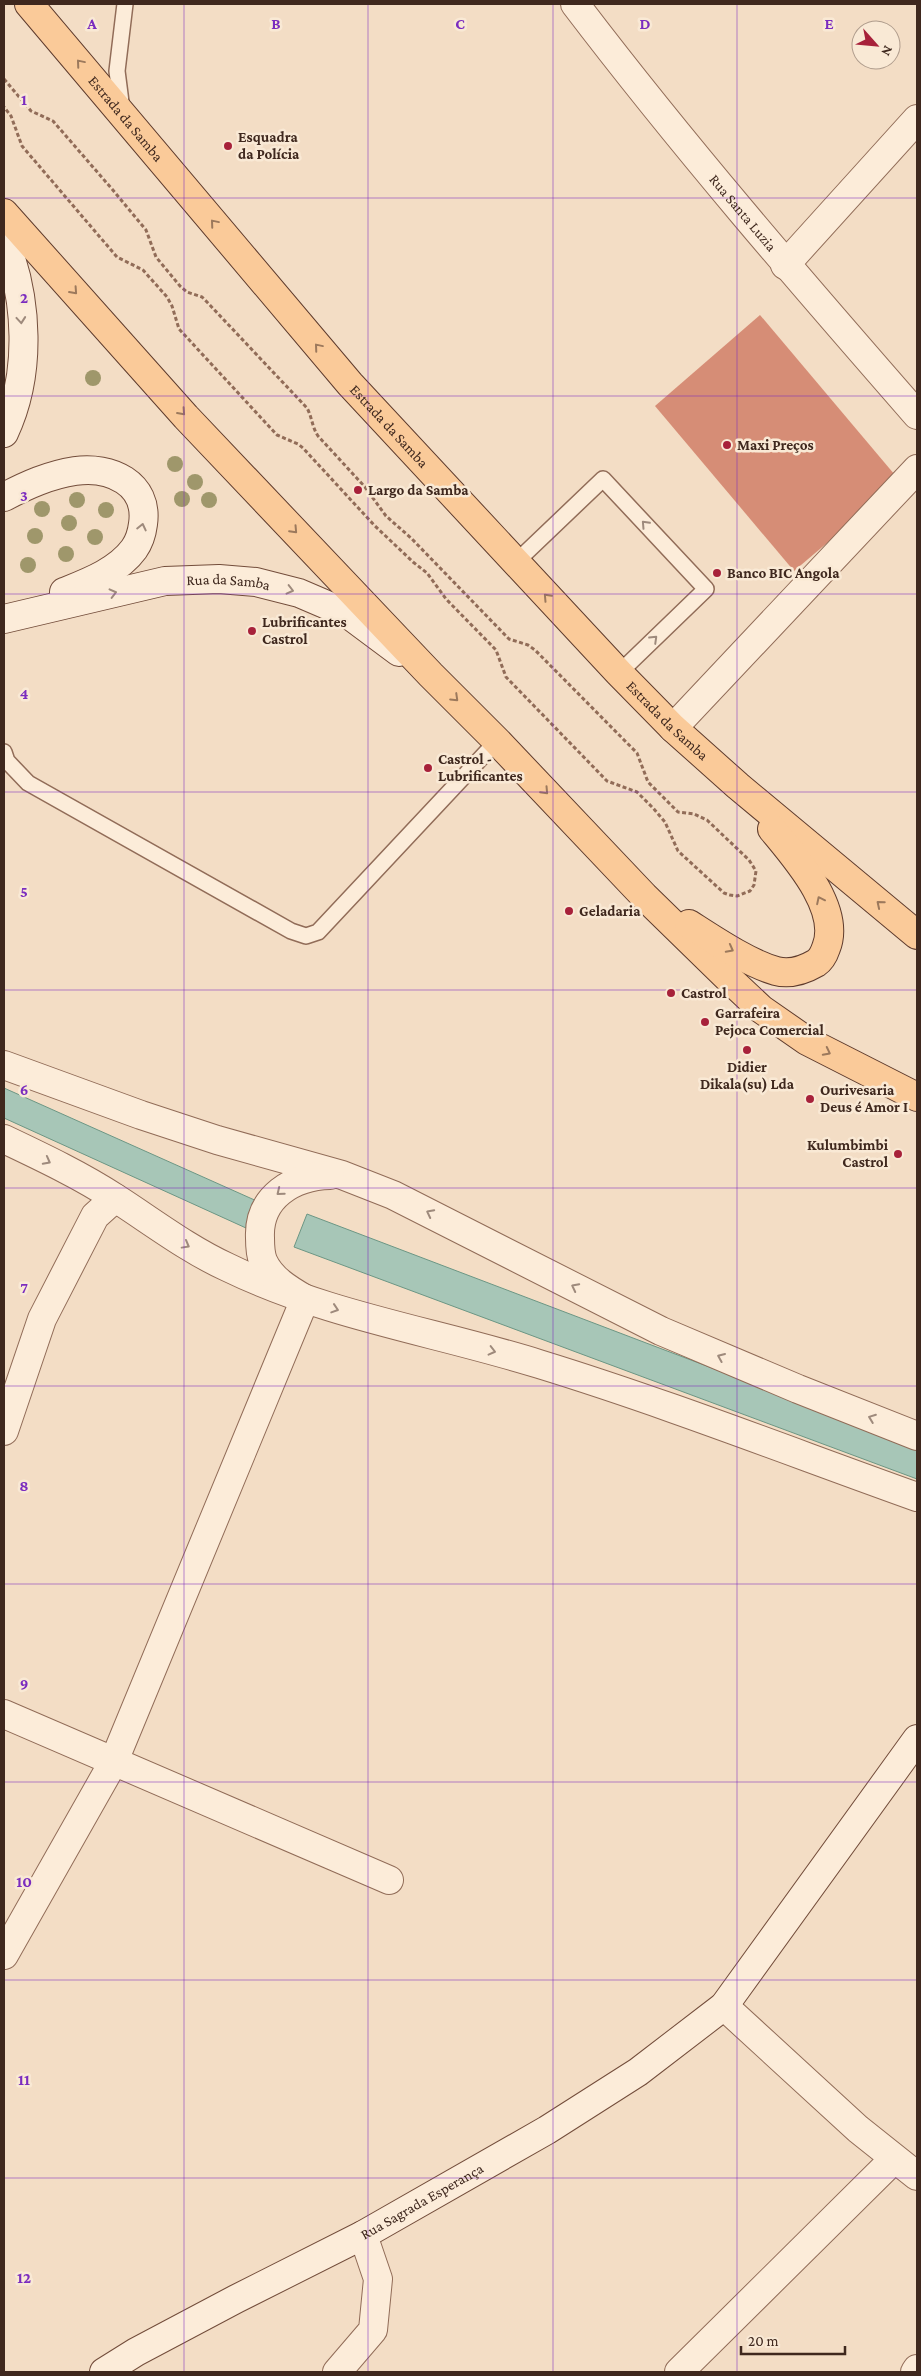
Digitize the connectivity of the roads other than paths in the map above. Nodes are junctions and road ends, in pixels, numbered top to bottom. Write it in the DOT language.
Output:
graph roads {
  1 [pos="29,4"];
  2 [pos="125,4"];
  3 [pos="575,4"];
  4 [pos="122,114"];
  5 [pos="917,119"];
  6 [pos="4,213"];
  7 [pos="4,239"];
  8 [pos="785,265"];
  9 [pos="917,415"];
  10 [pos="4,433"];
  11 [pos="917,469"];
  12 [pos="4,497"];
  13 [pos="515,563"];
  14 [pos="4,613"];
  15 [pos="4,619"];
  16 [pos="619,673"];
  17 [pos="430,674"];
  18 [pos="673,728"];
  19 [pos="497,740"];
  20 [pos="4,752"];
  21 [pos="738,786"];
  22 [pos="644,896"];
  23 [pos="917,936"];
  24 [pos="4,1065"];
  25 [pos="917,1097"];
  26 [pos="4,1139"];
  27 [pos="342,1175"];
  28 [pos="116,1198"];
  29 [pos="304,1299"];
  30 [pos="4,1431"];
  31 [pos="917,1436"];
  32 [pos="917,1497"];
  33 [pos="4,1714"];
  34 [pos="917,1739"];
  35 [pos="114,1761"];
  36 [pos="389,1880"];
  37 [pos="4,1955"];
  38 [pos="724,2006"];
  39 [pos="894,2159"];
  40 [pos="917,2176"];
  41 [pos="364,2235"];
  42 [pos="104,2372"];
  43 [pos="337,2372"];
  44 [pos="679,2372"];
  4 -- 1 [label="main road, Estrada da Samba, one-way"];
  2 -- 4 [label="lane"];
  3 -- 8 [label="street, Rua Santa Luzia"];
  13 -- 4 [label="main road, Estrada da Samba, one-way"];
  5 -- 8 [label="street"];
  6 -- 17 [label="main road, one-way"];
  7 -- 10 [label="street, one-way"];
  8 -- 9 [label="street, Rua Santa Luzia"];
  11 -- 18 [label="street"];
  14 -- 12 [label="street, one-way"];
  16 -- 13 [label="main road, Estrada da Samba, one-way"];
  16 -- 13 [label="lane, one-way"];
  15 -- 17 [label="street, Rua da Samba, one-way"];
  16 -- 18 [label="main road, Estrada da Samba"];
  17 -- 19 [label="main road, one-way"];
  18 -- 21 [label="main road, Estrada da Samba"];
  19 -- 20 [label="lane"];
  19 -- 22 [label="main road, one-way"];
  22 -- 21 [label="main road, one-way"];
  23 -- 21 [label="main road, Estrada da Samba, one-way"];
  22 -- 25 [label="main road, one-way"];
  24 -- 27 [label="street"];
  26 -- 28 [label="street, one-way"];
  27 -- 29 [label="street, one-way"];
  31 -- 27 [label="street, one-way"];
  28 -- 29 [label="street, one-way"];
  28 -- 30 [label="street"];
  29 -- 32 [label="street, one-way"];
  29 -- 35 [label="street"];
  33 -- 35 [label="street"];
  34 -- 38 [label="street, Rua Sagrada Esperança"];
  35 -- 36 [label="street"];
  35 -- 37 [label="street"];
  38 -- 39 [label="street"];
  38 -- 41 [label="street, Rua Sagrada Esperança"];
  39 -- 40 [label="street"];
  39 -- 44 [label="street"];
  41 -- 42 [label="street, Rua Sagrada Esperança"];
  41 -- 43 [label="street"];
}
